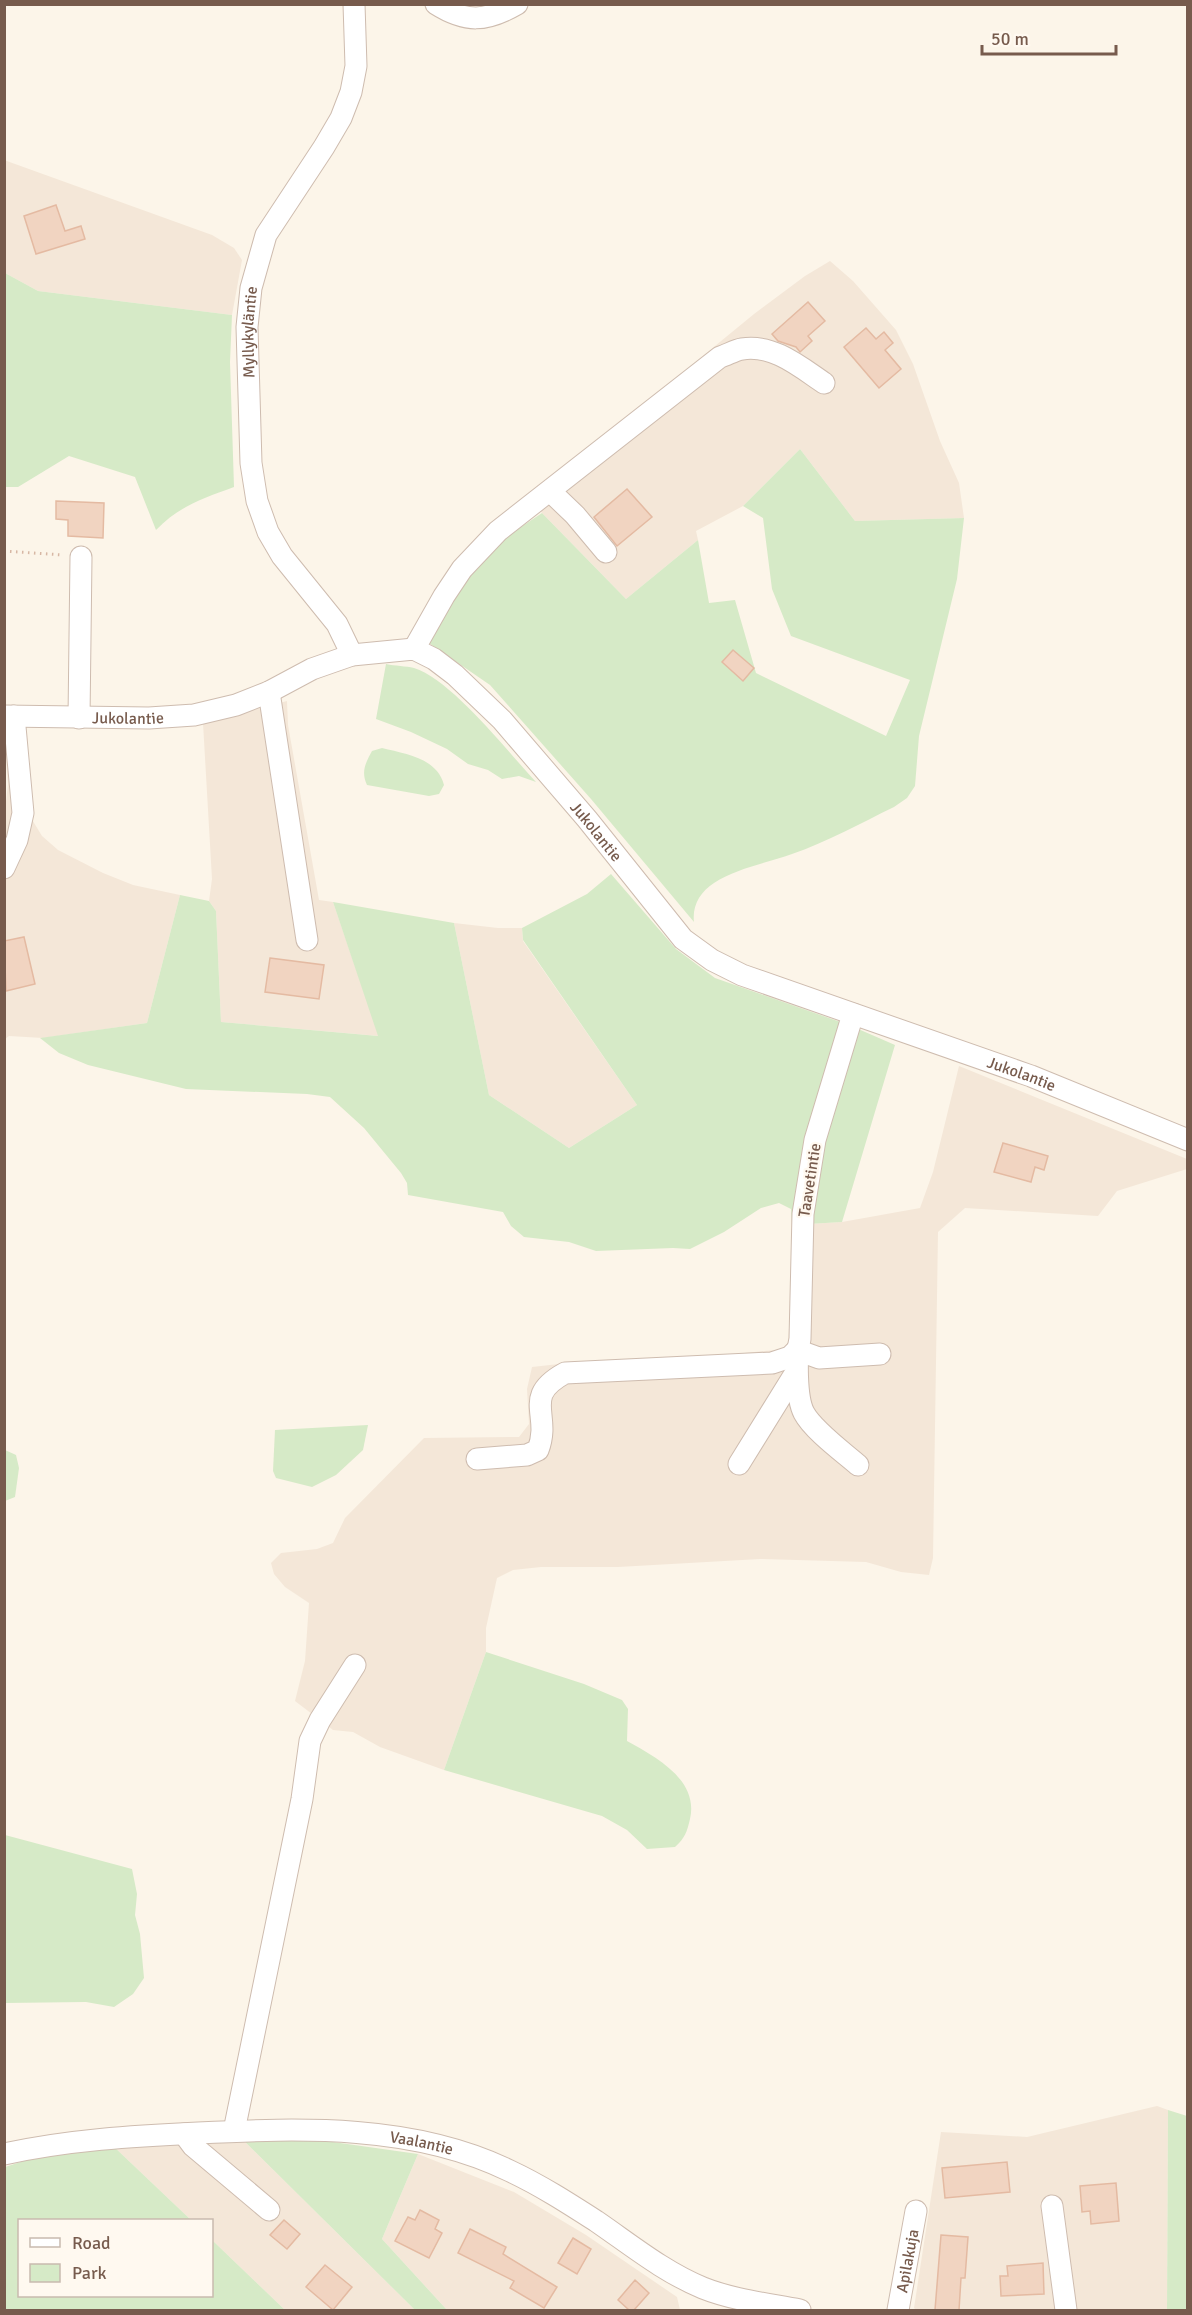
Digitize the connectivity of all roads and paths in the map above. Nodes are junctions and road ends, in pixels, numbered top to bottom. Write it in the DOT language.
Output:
graph roads {
  1 [pos="354,4"];
  2 [pos="436,4"];
  3 [pos="517,4"];
  4 [pos="824,382"];
  5 [pos="550,491"];
  6 [pos="606,552"];
  7 [pos="81,557"];
  8 [pos="414,649"];
  9 [pos="352,655"];
  10 [pos="268,692"];
  11 [pos="9,716"];
  12 [pos="79,718"];
  13 [pos="4,868"];
  14 [pos="307,940"];
  15 [pos="853,1014"];
  16 [pos="1188,1140"];
  17 [pos="797,1350"];
  18 [pos="880,1354"];
  19 [pos="796,1372"];
  20 [pos="477,1459"];
  21 [pos="739,1464"];
  22 [pos="858,1465"];
  23 [pos="355,1665"];
  24 [pos="234,2131"];
  25 [pos="184,2134"];
  26 [pos="4,2154"];
  27 [pos="1052,2206"];
  28 [pos="269,2210"];
  29 [pos="916,2211"];
  30 [pos="747,2305"];
  31 [pos="800,2310"];
  32 [pos="898,2310"];
  33 [pos="1066,2310"];
  1 -- 9 [label="street, Myllykyläntie"];
  2 -- 3 [label="street"];
  4 -- 5 [label="street"];
  5 -- 6 [label="street"];
  5 -- 8 [label="street"];
  7 -- 12 [label="street"];
  8 -- 9 [label="street, Jukolantie"];
  8 -- 15 [label="street, Jukolantie"];
  9 -- 10 [label="street, Jukolantie"];
  10 -- 12 [label="street, Jukolantie"];
  10 -- 14 [label="street"];
  11 -- 12 [label="street, Jukolantie"];
  11 -- 13 [label="street"];
  15 -- 16 [label="street, Jukolantie"];
  15 -- 17 [label="street, Taavetintie"];
  17 -- 18 [label="street"];
  17 -- 19 [label="street, Taavetintie"];
  17 -- 20 [label="street"];
  19 -- 21 [label="street"];
  19 -- 22 [label="street, Taavetintie"];
  23 -- 24 [label="street"];
  24 -- 25 [label="street, Vaalantie"];
  24 -- 30 [label="street, Vaalantie"];
  25 -- 26 [label="street, Vaalantie"];
  25 -- 28 [label="street"];
  27 -- 33 [label="street"];
  29 -- 32 [label="street, Apilakuja"];
  30 -- 31 [label="street, Vaalantie"];
}
